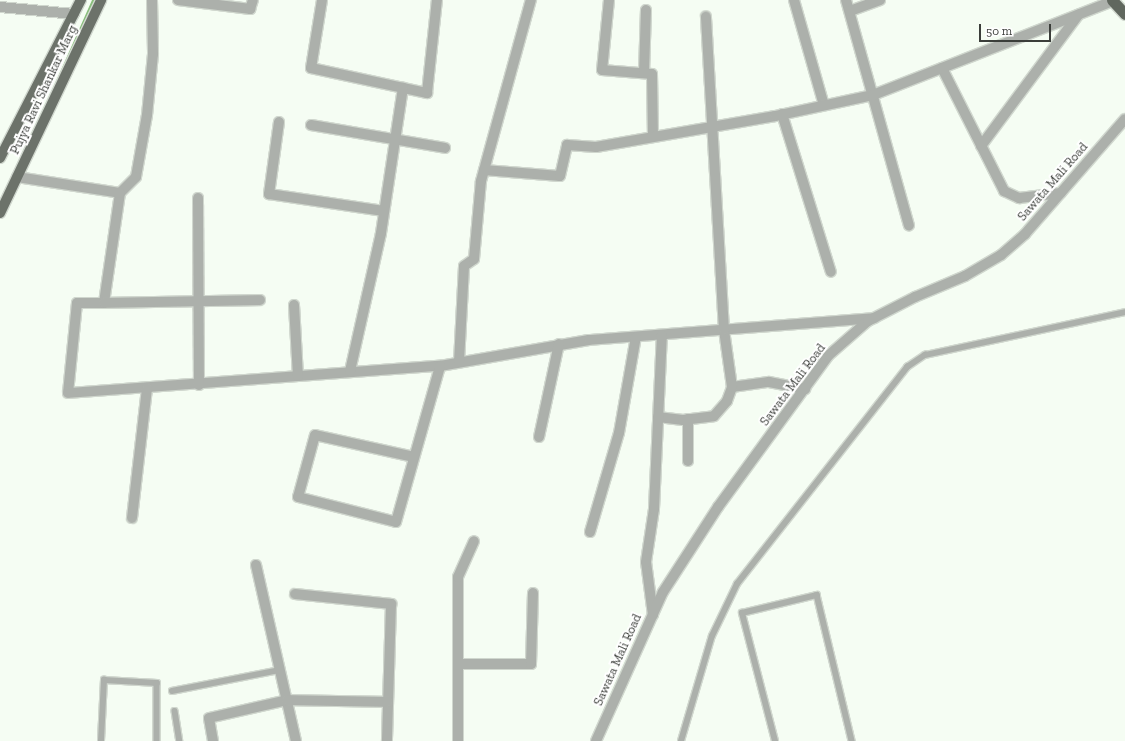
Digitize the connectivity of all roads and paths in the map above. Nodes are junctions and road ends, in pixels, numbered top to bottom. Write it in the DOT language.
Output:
graph roads {
  1 [pos="81,0"];
  2 [pos="152,0"];
  3 [pos="178,0"];
  4 [pos="253,0"];
  5 [pos="322,0"];
  6 [pos="437,0"];
  7 [pos="531,0"];
  8 [pos="609,0"];
  9 [pos="794,0"];
  10 [pos="846,0"];
  11 [pos="880,0"];
  12 [pos="1113,0"];
  13 [pos="97,1"];
  14 [pos="0,7"];
  15 [pos="646,10"];
  16 [pos="850,11"];
  17 [pos="74,14"];
  18 [pos="1079,14"];
  19 [pos="1125,14"];
  20 [pos="706,17"];
  21 [pos="942,68"];
  22 [pos="644,74"];
  23 [pos="403,88"];
  24 [pos="873,95"];
  25 [pos="824,105"];
  26 [pos="782,114"];
  27 [pos="1125,119"];
  28 [pos="279,122"];
  29 [pos="311,125"];
  30 [pos="713,126"];
  31 [pos="653,136"];
  32 [pos="395,140"];
  33 [pos="981,146"];
  34 [pos="445,148"];
  35 [pos="0,158"];
  36 [pos="484,170"];
  37 [pos="16,177"];
  38 [pos="120,193"];
  39 [pos="1061,193"];
  40 [pos="198,198"];
  41 [pos="384,211"];
  42 [pos="0,213"];
  43 [pos="909,225"];
  44 [pos="831,272"];
  45 [pos="260,300"];
  46 [pos="199,302"];
  47 [pos="104,303"];
  48 [pos="294,305"];
  49 [pos="1125,312"];
  50 [pos="874,318"];
  51 [pos="724,330"];
  52 [pos="662,335"];
  53 [pos="636,337"];
  54 [pos="559,344"];
  55 [pos="459,362"];
  56 [pos="440,366"];
  57 [pos="350,371"];
  58 [pos="298,376"];
  59 [pos="199,385"];
  60 [pos="732,387"];
  61 [pos="147,388"];
  62 [pos="805,389"];
  63 [pos="658,417"];
  64 [pos="688,419"];
  65 [pos="539,437"];
  66 [pos="414,457"];
  67 [pos="688,461"];
  68 [pos="132,518"];
  69 [pos="590,532"];
  70 [pos="474,541"];
  71 [pos="256,565"];
  72 [pos="533,593"];
  73 [pos="295,594"];
  74 [pos="653,615"];
  75 [pos="459,664"];
  76 [pos="280,670"];
  77 [pos="172,691"];
  78 [pos="287,700"];
  79 [pos="388,702"];
  80 [pos="175,711"];
  81 [pos="101,741"];
  82 [pos="157,741"];
  83 [pos="180,741"];
  84 [pos="213,741"];
  85 [pos="296,741"];
  86 [pos="387,741"];
  87 [pos="458,741"];
  88 [pos="596,741"];
  89 [pos="681,741"];
  90 [pos="775,741"];
  91 [pos="852,741"];
  1 -- 17 [label="main road"];
  2 -- 38 [label="street"];
  3 -- 4 [label="street"];
  5 -- 23 [label="street"];
  6 -- 23 [label="street"];
  7 -- 36 [label="street"];
  8 -- 22 [label="street"];
  9 -- 25 [label="street"];
  10 -- 16 [label="street"];
  11 -- 16 [label="street"];
  12 -- 18 [label="street"];
  12 -- 19 [label="highway"];
  13 -- 37 [label="main road, Pujya Ravi Shankar Marg"];
  14 -- 17 [label="street"];
  15 -- 22 [label="street"];
  16 -- 24 [label="street"];
  17 -- 35 [label="main road"];
  18 -- 21 [label="street"];
  18 -- 33 [label="street"];
  20 -- 30 [label="street"];
  21 -- 24 [label="street"];
  21 -- 33 [label="street"];
  22 -- 31 [label="street"];
  23 -- 32 [label="street"];
  24 -- 25 [label="street"];
  24 -- 43 [label="street"];
  25 -- 26 [label="street"];
  26 -- 30 [label="street"];
  26 -- 44 [label="street"];
  27 -- 39 [label="street, Sawata Mali Road"];
  28 -- 41 [label="street"];
  29 -- 32 [label="street"];
  30 -- 31 [label="street"];
  30 -- 51 [label="street"];
  31 -- 36 [label="street"];
  32 -- 34 [label="street"];
  32 -- 41 [label="street"];
  33 -- 39 [label="street"];
  36 -- 55 [label="street"];
  37 -- 38 [label="street"];
  37 -- 42 [label="main road, Pujya Ravi Shankar Marg"];
  38 -- 47 [label="street"];
  39 -- 50 [label="street, Sawata Mali Road"];
  40 -- 46 [label="street"];
  41 -- 57 [label="street"];
  45 -- 46 [label="street"];
  46 -- 47 [label="street"];
  46 -- 59 [label="street"];
  47 -- 61 [label="street"];
  48 -- 58 [label="street"];
  49 -- 89 [label="lane"];
  50 -- 51 [label="street"];
  50 -- 62 [label="street, Sawata Mali Road"];
  51 -- 52 [label="street"];
  51 -- 60 [label="street"];
  52 -- 53 [label="street"];
  52 -- 63 [label="street"];
  53 -- 54 [label="street"];
  53 -- 69 [label="street"];
  54 -- 55 [label="street"];
  54 -- 65 [label="street"];
  55 -- 56 [label="street"];
  56 -- 57 [label="street"];
  56 -- 66 [label="street"];
  57 -- 58 [label="street"];
  58 -- 59 [label="street"];
  59 -- 61 [label="street"];
  60 -- 62 [label="street"];
  60 -- 64 [label="street"];
  61 -- 68 [label="street"];
  62 -- 74 [label="street, Sawata Mali Road"];
  63 -- 64 [label="street"];
  63 -- 74 [label="street"];
  64 -- 67 [label="street"];
  66 -- 66 [label="street"];
  70 -- 75 [label="street"];
  71 -- 76 [label="street"];
  72 -- 75 [label="street"];
  73 -- 79 [label="street"];
  74 -- 88 [label="street, Sawata Mali Road"];
  75 -- 87 [label="street"];
  76 -- 77 [label="lane"];
  76 -- 78 [label="street"];
  78 -- 79 [label="street"];
  78 -- 84 [label="street"];
  78 -- 85 [label="street"];
  79 -- 86 [label="street"];
  80 -- 83 [label="lane"];
  81 -- 82 [label="lane"];
  90 -- 91 [label="lane"];
}
